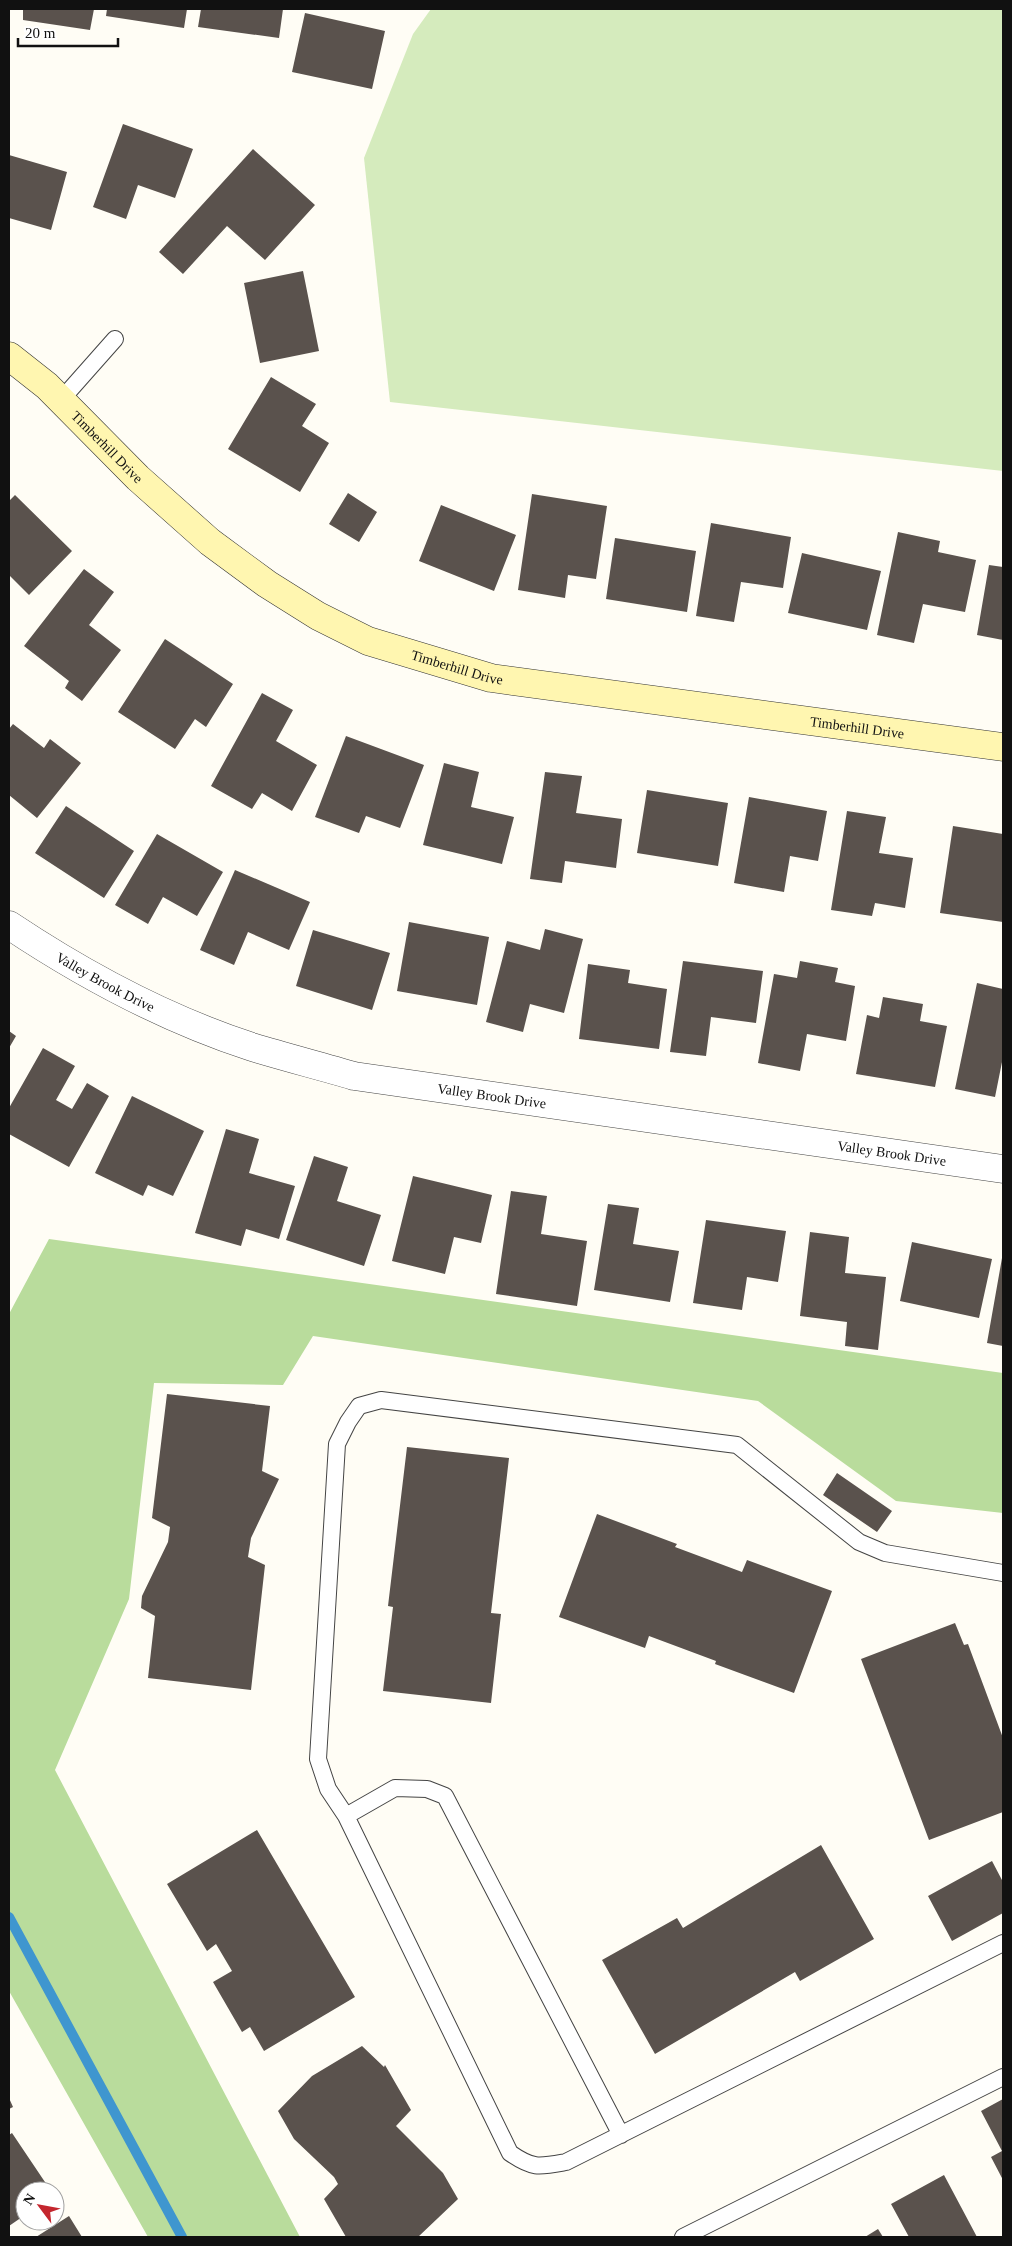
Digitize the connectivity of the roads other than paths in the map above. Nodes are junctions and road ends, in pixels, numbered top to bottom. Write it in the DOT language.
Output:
graph roads {
  1 [pos="115,339"];
  2 [pos="9,356"];
  3 [pos="61,400"];
  4 [pos="1003,747"];
  5 [pos="9,925"];
  6 [pos="1003,1169"];
  7 [pos="1003,1573"];
  8 [pos="346,1816"];
  9 [pos="1003,1943"];
  10 [pos="1003,2077"];
  11 [pos="621,2135"];
  12 [pos="683,2237"];
  1 -- 3 [label="lane"];
  2 -- 3 [label="street, Timberhill Drive"];
  3 -- 4 [label="street, Timberhill Drive"];
  5 -- 6 [label="street, Valley Brook Drive"];
  7 -- 8 [label="lane"];
  8 -- 11 [label="lane"];
  8 -- 11 [label="lane"];
  9 -- 11 [label="lane"];
  10 -- 12 [label="lane"];
}
